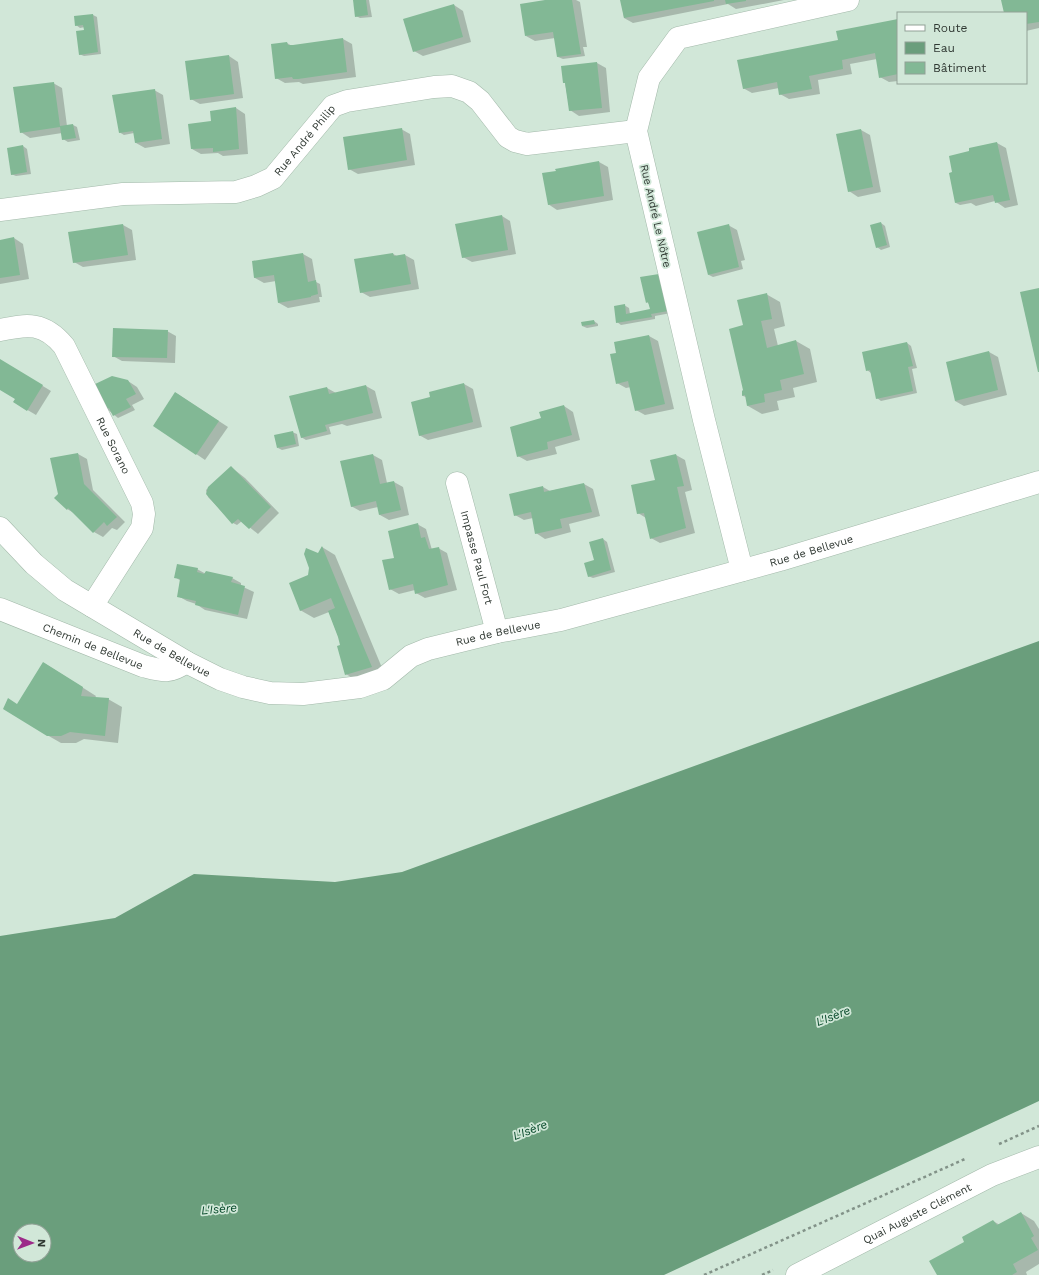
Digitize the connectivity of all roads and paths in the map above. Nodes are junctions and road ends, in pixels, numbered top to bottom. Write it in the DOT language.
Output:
graph roads {
  1 [pos="848,0"];
  2 [pos="636,132"];
  3 [pos="0,210"];
  4 [pos="0,330"];
  5 [pos="1039,482"];
  6 [pos="457,483"];
  7 [pos="0,528"];
  8 [pos="742,570"];
  9 [pos="92,606"];
  10 [pos="0,609"];
  11 [pos="497,632"];
  12 [pos="186,662"];
  13 [pos="1039,1126"];
  14 [pos="995,1146"];
  15 [pos="1039,1156"];
  16 [pos="966,1159"];
  17 [pos="840,1264"];
  18 [pos="704,1275"];
  19 [pos="797,1275"];
  1 -- 2 [label="street, Rue André Le Nôtre"];
  2 -- 3 [label="street, Rue André Philip"];
  2 -- 8 [label="street, Rue André Le Nôtre"];
  4 -- 9 [label="street, Rue Sorano"];
  5 -- 8 [label="street, Rue de Bellevue"];
  6 -- 11 [label="street, Impasse Paul Fort"];
  7 -- 9 [label="street, Rue de Bellevue"];
  8 -- 11 [label="street, Rue de Bellevue"];
  9 -- 12 [label="street, Rue de Bellevue"];
  10 -- 12 [label="street, Chemin de Bellevue"];
  11 -- 12 [label="street, Rue de Bellevue"];
  13 -- 14 [label="path"];
  15 -- 17 [label="street, Quai Auguste Clément"];
  16 -- 18 [label="path"];
  17 -- 19 [label="street, Quai Auguste Clément"];
}
